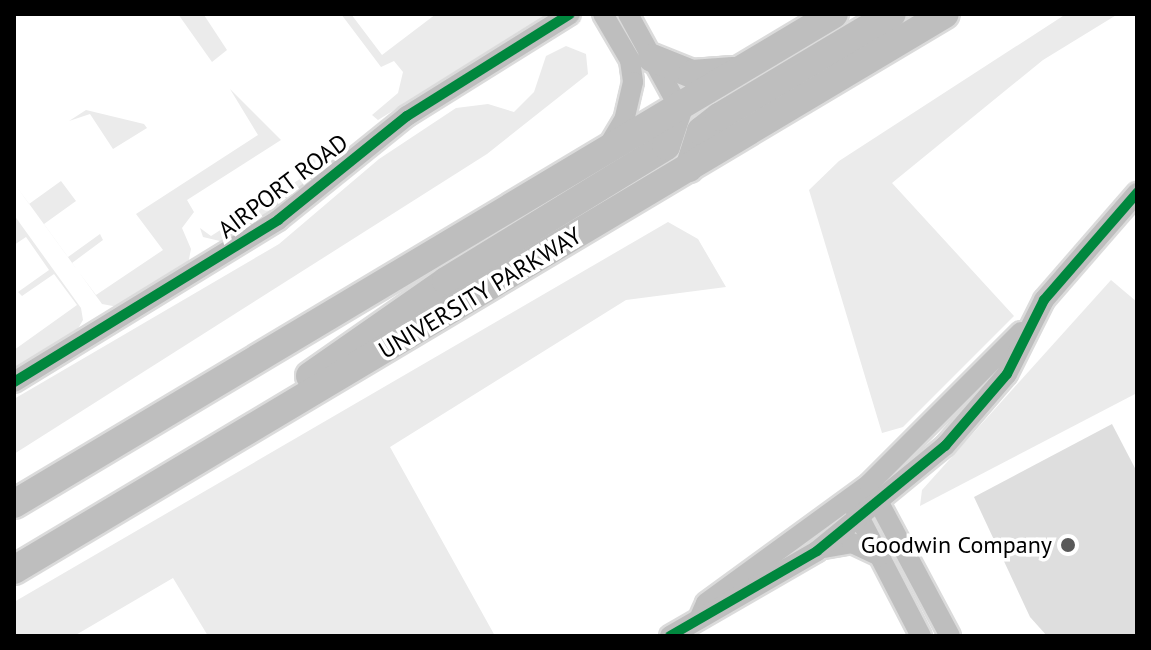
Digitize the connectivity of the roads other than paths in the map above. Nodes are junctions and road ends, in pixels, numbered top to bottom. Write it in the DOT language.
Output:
graph roads {
  1 [pos="570,14"];
  2 [pos="603,14"];
  3 [pos="834,14"];
  4 [pos="892,14"];
  5 [pos="945,14"];
  6 [pos="632,18"];
  7 [pos="652,58"];
  8 [pos="742,70"];
  9 [pos="679,107"];
  10 [pos="602,154"];
  11 [pos="689,168"];
  12 [pos="1137,193"];
  13 [pos="1024,330"];
  14 [pos="14,382"];
  15 [pos="202,460"];
  16 [pos="903,479"];
  17 [pos="873,492"];
  18 [pos="14,504"];
  19 [pos="855,507"];
  20 [pos="897,539"];
  21 [pos="817,551"];
  22 [pos="880,556"];
  23 [pos="14,570"];
  24 [pos="699,619"];
  25 [pos="670,636"];
  26 [pos="921,636"];
  27 [pos="950,636"];
  1 -- 14 [label="street, AIRPORT ROAD"];
  2 -- 10 [label="street"];
  3 -- 8 [label="highway"];
  4 -- 11 [label="highway"];
  5 -- 11 [label="highway, UNIVERSITY PARKWAY"];
  6 -- 7 [label="street"];
  7 -- 8 [label="highway"];
  7 -- 9 [label="street"];
  8 -- 9 [label="highway"];
  9 -- 10 [label="highway"];
  9 -- 15 [label="highway"];
  10 -- 18 [label="highway"];
  11 -- 15 [label="highway, UNIVERSITY PARKWAY"];
  12 -- 13 [label="street"];
  13 -- 16 [label="street"];
  13 -- 17 [label="street"];
  15 -- 23 [label="highway, UNIVERSITY PARKWAY"];
  16 -- 17 [label="street"];
  16 -- 20 [label="street"];
  17 -- 19 [label="street"];
  17 -- 20 [label="street"];
  19 -- 21 [label="street"];
  19 -- 22 [label="street"];
  19 -- 24 [label="street"];
  20 -- 27 [label="street"];
  21 -- 22 [label="street"];
  21 -- 24 [label="street"];
  22 -- 26 [label="street"];
  24 -- 25 [label="street"];
}
